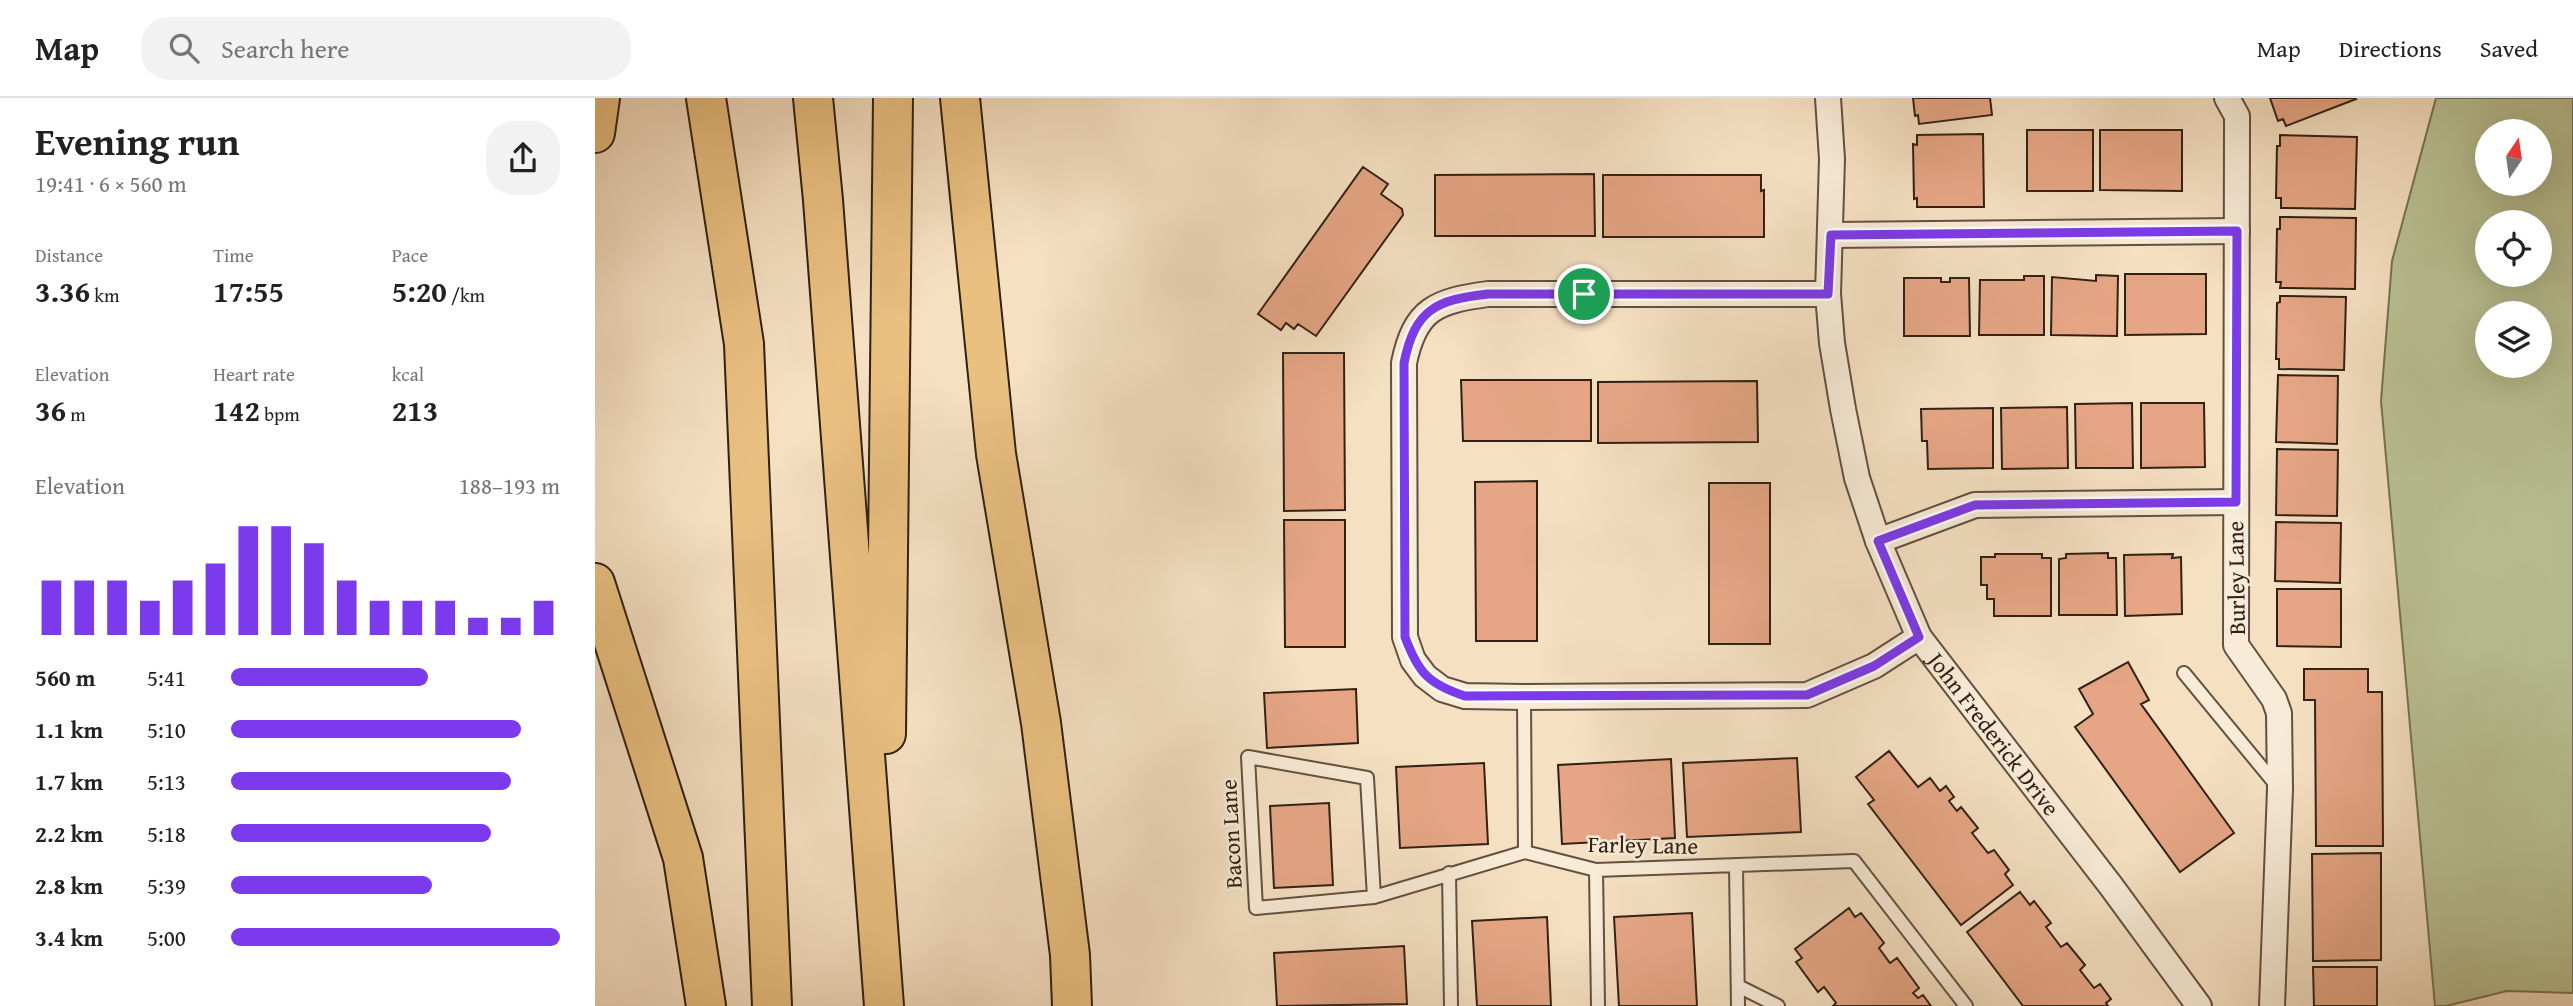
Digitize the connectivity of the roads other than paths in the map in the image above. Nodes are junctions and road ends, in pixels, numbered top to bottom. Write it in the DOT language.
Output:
graph roads {
  1 [pos="600,98"];
  2 [pos="706,98"];
  3 [pos="813,98"];
  4 [pos="893,98"];
  5 [pos="960,98"];
  6 [pos="1828,98"];
  7 [pos="2227,98"];
  8 [pos="595,133"];
  9 [pos="2237,231"];
  10 [pos="1831,235"];
  11 [pos="1828,294"];
  12 [pos="2236,502"];
  13 [pos="1878,541"];
  14 [pos="596,586"];
  15 [pos="1919,637"];
  16 [pos="2184,673"];
  17 [pos="1524,696"];
  18 [pos="2280,789"];
  19 [pos="1525,852"];
  20 [pos="1736,866"];
  21 [pos="1596,870"];
  22 [pos="1449,873"];
  23 [pos="1374,897"];
  24 [pos="1256,908"];
  25 [pos="1738,986"];
  26 [pos="883,997"];
  27 [pos="706,1006"];
  28 [pos="772,1006"];
  29 [pos="1072,1006"];
  30 [pos="1451,1006"];
  31 [pos="1598,1006"];
  32 [pos="1738,1006"];
  33 [pos="1779,1006"];
  34 [pos="1966,1006"];
  35 [pos="2199,1006"];
  36 [pos="2272,1006"];
  1 -- 8 [label="highway"];
  2 -- 28 [label="highway"];
  3 -- 26 [label="highway"];
  4 -- 26 [label="highway"];
  5 -- 29 [label="highway"];
  6 -- 10 [label="street, John Frederick Drive"];
  7 -- 9 [label="street, Burley Lane"];
  9 -- 10 [label="street"];
  9 -- 12 [label="street, Burley Lane"];
  10 -- 11 [label="street, John Frederick Drive"];
  11 -- 13 [label="street, John Frederick Drive"];
  11 -- 17 [label="street"];
  12 -- 13 [label="street"];
  12 -- 18 [label="street, Burley Lane"];
  13 -- 15 [label="street, John Frederick Drive"];
  14 -- 27 [label="highway"];
  15 -- 17 [label="street"];
  15 -- 35 [label="street, John Frederick Drive"];
  16 -- 18 [label="lane"];
  17 -- 19 [label="lane"];
  18 -- 36 [label="street, Burley Lane"];
  19 -- 21 [label="lane, Farley Lane"];
  19 -- 22 [label="lane, Farley Lane"];
  20 -- 21 [label="lane, Farley Lane"];
  20 -- 25 [label="lane"];
  20 -- 34 [label="lane, Farley Lane"];
  21 -- 31 [label="lane"];
  22 -- 23 [label="lane, Farley Lane"];
  22 -- 30 [label="lane"];
  23 -- 24 [label="lane, Farley Lane"];
  23 -- 24 [label="lane, Bacon Lane"];
  25 -- 32 [label="lane"];
  25 -- 33 [label="lane"];
}
